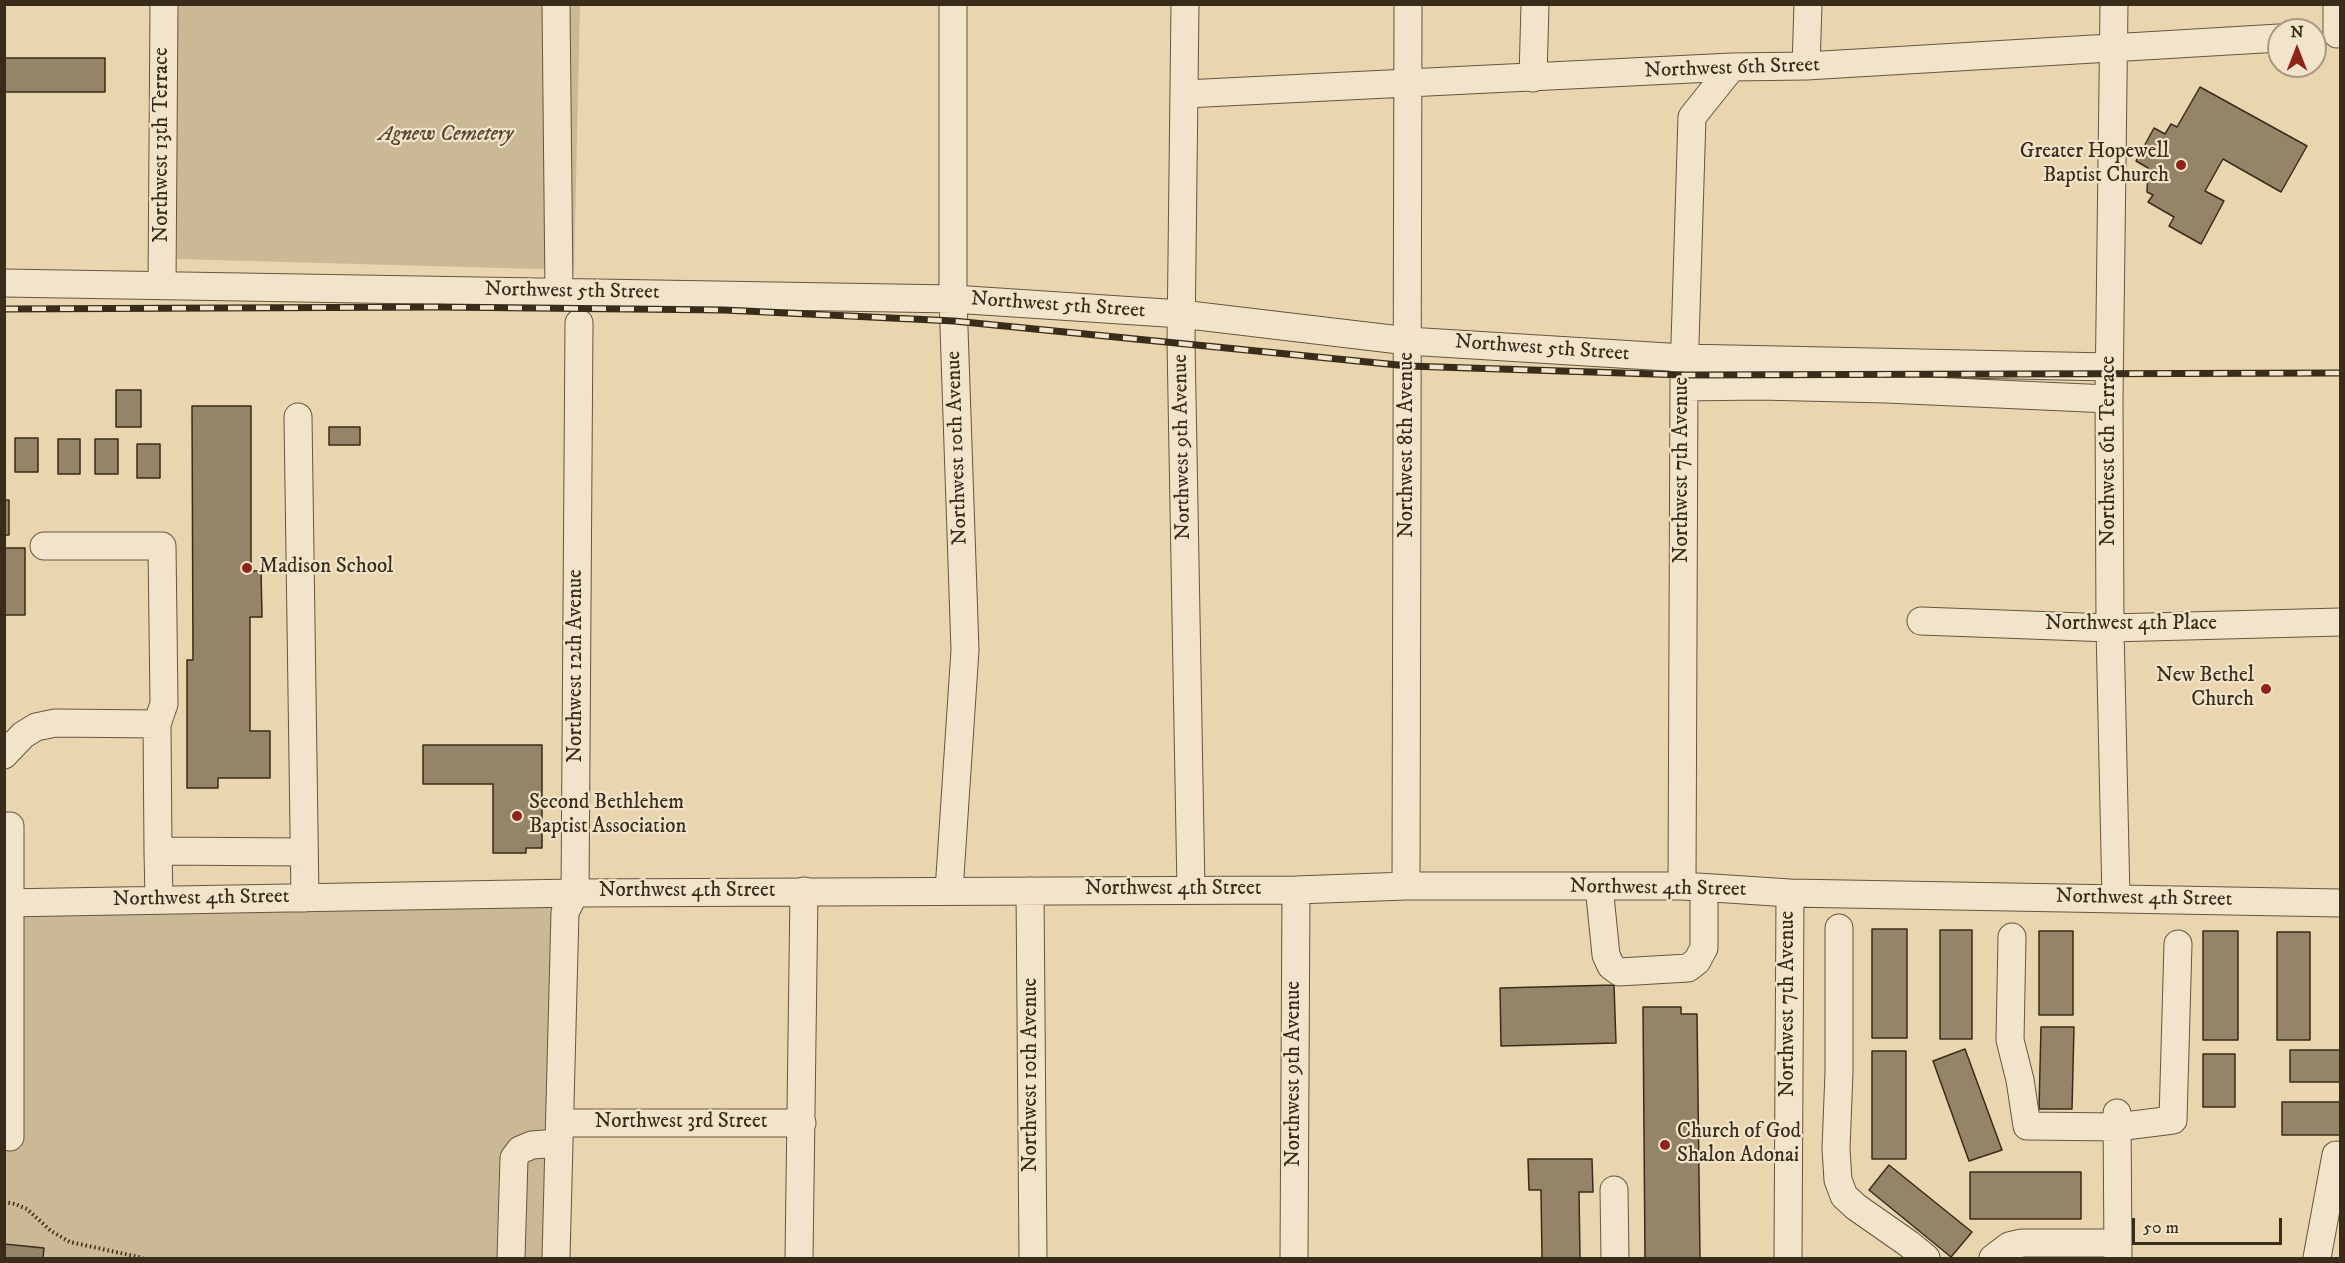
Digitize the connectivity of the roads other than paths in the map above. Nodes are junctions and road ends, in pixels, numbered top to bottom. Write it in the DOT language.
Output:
graph roads {
  1 [pos="164,4"];
  2 [pos="556,4"];
  3 [pos="953,4"];
  4 [pos="1185,4"];
  5 [pos="1408,4"];
  6 [pos="1535,4"];
  7 [pos="1809,4"];
  8 [pos="2114,4"];
  9 [pos="2337,4"];
  10 [pos="2331,35"];
  11 [pos="2267,39"];
  12 [pos="2114,47"];
  13 [pos="1806,66"];
  14 [pos="1732,67"];
  15 [pos="1533,78"];
  16 [pos="1408,83"];
  17 [pos="1185,94"];
  18 [pos="4,283"];
  19 [pos="162,285"];
  20 [pos="559,291"];
  21 [pos="953,299"];
  22 [pos="1181,314"];
  23 [pos="579,323"];
  24 [pos="1408,341"];
  25 [pos="1684,358"];
  26 [pos="2109,367"];
  27 [pos="1683,387"];
  28 [pos="2109,399"];
  29 [pos="298,417"];
  30 [pos="44,546"];
  31 [pos="1921,621"];
  32 [pos="2340,622"];
  33 [pos="2110,628"];
  34 [pos="157,724"];
  35 [pos="4,755"];
  36 [pos="8,826"];
  37 [pos="158,851"];
  38 [pos="304,852"];
  39 [pos="1406,886"];
  40 [pos="1599,886"];
  41 [pos="1693,887"];
  42 [pos="1191,890"];
  43 [pos="1296,890"];
  44 [pos="804,891"];
  45 [pos="949,891"];
  46 [pos="1030,891"];
  47 [pos="575,893"];
  48 [pos="1790,893"];
  49 [pos="305,898"];
  50 [pos="2116,898"];
  51 [pos="159,900"];
  52 [pos="8,903"];
  53 [pos="2340,903"];
  54 [pos="1839,928"];
  55 [pos="2012,937"];
  56 [pos="2178,944"];
  57 [pos="2117,1120"];
  58 [pos="802,1123"];
  59 [pos="560,1133"];
  60 [pos="10,1137"];
  61 [pos="2336,1155"];
  62 [pos="1614,1190"];
  63 [pos="2118,1251"];
  64 [pos="511,1258"];
  65 [pos="556,1258"];
  66 [pos="799,1258"];
  67 [pos="1033,1258"];
  68 [pos="1294,1258"];
  69 [pos="1615,1258"];
  70 [pos="1788,1258"];
  71 [pos="1926,1258"];
  72 [pos="1993,1258"];
  73 [pos="2317,1258"];
  1 -- 19 [label="street, Northwest 13th Terrace"];
  2 -- 20 [label="street"];
  3 -- 21 [label="street, Northwest 10th Avenue"];
  4 -- 17 [label="street, Northwest 9th Avenue"];
  5 -- 16 [label="street, Northwest 8th Avenue"];
  6 -- 15 [label="street"];
  7 -- 13 [label="street"];
  8 -- 12 [label="street, Northwest 6th Terrace"];
  9 -- 10 [label="street"];
  11 -- 12 [label="street, Northwest 6th Street"];
  12 -- 13 [label="street, Northwest 6th Street"];
  12 -- 26 [label="street, Northwest 6th Terrace"];
  13 -- 14 [label="street, Northwest 6th Street"];
  14 -- 15 [label="street, Northwest 6th Street"];
  14 -- 25 [label="street, Northwest 7th Avenue"];
  15 -- 16 [label="street, Northwest 6th Street"];
  16 -- 17 [label="street, Northwest 6th Street"];
  16 -- 24 [label="street, Northwest 8th Avenue"];
  17 -- 22 [label="street, Northwest 9th Avenue"];
  18 -- 19 [label="street, Northwest 5th Street"];
  19 -- 20 [label="street, Northwest 5th Street"];
  20 -- 21 [label="street, Northwest 5th Street"];
  21 -- 22 [label="street, Northwest 5th Street"];
  21 -- 45 [label="street, Northwest 10th Avenue"];
  22 -- 24 [label="street, Northwest 5th Street"];
  22 -- 42 [label="street, Northwest 9th Avenue"];
  23 -- 47 [label="street, Northwest 12th Avenue"];
  24 -- 25 [label="street, Northwest 5th Street"];
  24 -- 39 [label="street, Northwest 8th Avenue"];
  25 -- 26 [label="street, Northwest 5th Street"];
  25 -- 27 [label="street, Northwest 7th Avenue"];
  26 -- 28 [label="street, Northwest 6th Terrace"];
  27 -- 28 [label="street"];
  27 -- 41 [label="street, Northwest 7th Avenue"];
  28 -- 33 [label="street, Northwest 6th Terrace"];
  29 -- 38 [label="street"];
  30 -- 34 [label="street"];
  31 -- 33 [label="street, Northwest 4th Place"];
  32 -- 33 [label="street, Northwest 4th Place"];
  33 -- 50 [label="street, Northwest 6th Terrace"];
  34 -- 35 [label="street"];
  34 -- 37 [label="street"];
  36 -- 52 [label="street"];
  37 -- 38 [label="street"];
  37 -- 51 [label="street"];
  38 -- 49 [label="street"];
  39 -- 40 [label="street, Northwest 4th Street"];
  39 -- 43 [label="street, Northwest 4th Street"];
  40 -- 41 [label="street, Northwest 4th Street"];
  40 -- 41 [label="street, Northwest 7th Avenue"];
  41 -- 48 [label="street, Northwest 4th Street"];
  42 -- 43 [label="street, Northwest 4th Street"];
  42 -- 46 [label="street, Northwest 4th Street"];
  43 -- 68 [label="street, Northwest 9th Avenue"];
  44 -- 45 [label="street, Northwest 4th Street"];
  44 -- 47 [label="street, Northwest 4th Street"];
  44 -- 58 [label="street"];
  45 -- 46 [label="street, Northwest 4th Street"];
  46 -- 67 [label="street, Northwest 10th Avenue"];
  47 -- 49 [label="street, Northwest 4th Street"];
  47 -- 59 [label="street, Northwest 12th Avenue"];
  48 -- 50 [label="street, Northwest 4th Street"];
  48 -- 70 [label="street, Northwest 7th Avenue"];
  49 -- 51 [label="street, Northwest 4th Street"];
  50 -- 53 [label="street, Northwest 4th Street"];
  51 -- 52 [label="street, Northwest 4th Street"];
  52 -- 60 [label="street"];
  54 -- 71 [label="street"];
  55 -- 57 [label="street"];
  56 -- 57 [label="street"];
  57 -- 63 [label="street"];
  58 -- 59 [label="street, Northwest 3rd Street"];
  58 -- 66 [label="street"];
  59 -- 64 [label="street, Northwest 3rd Street"];
  59 -- 65 [label="street, Northwest 12th Avenue"];
  61 -- 73 [label="street"];
  62 -- 69 [label="street"];
  63 -- 72 [label="street"];
}
